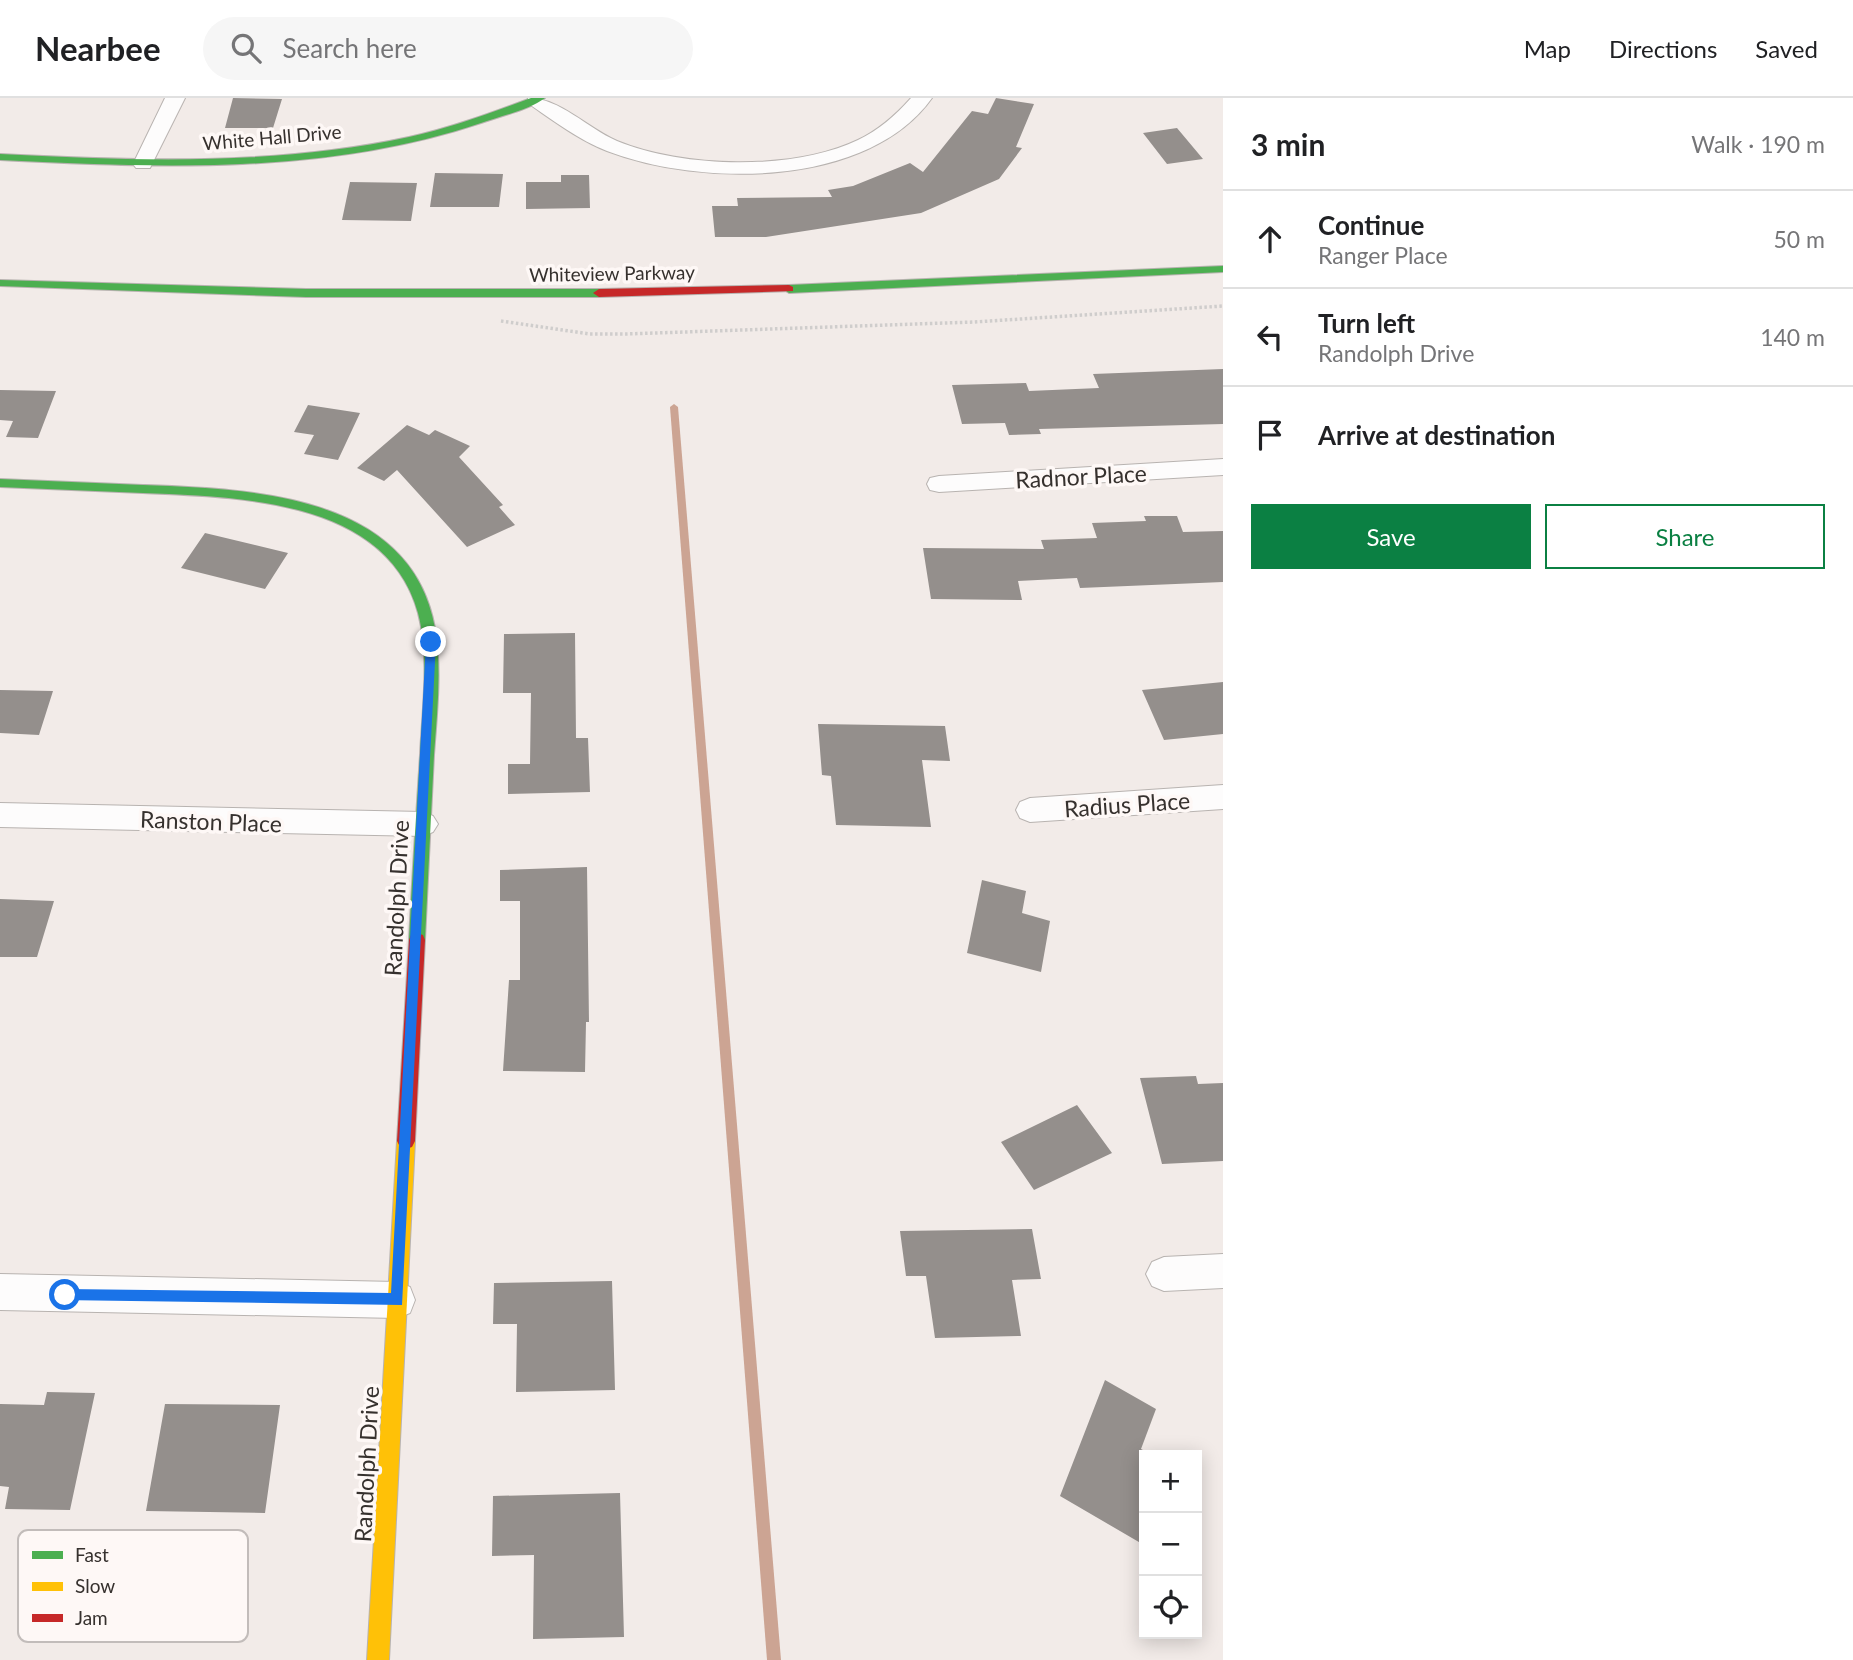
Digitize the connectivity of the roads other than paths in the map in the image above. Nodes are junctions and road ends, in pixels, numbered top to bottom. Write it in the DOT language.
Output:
graph roads {
  1 [pos="175,98"];
  2 [pos="922,98"];
  3 [pos="538,99"];
  4 [pos="0,157"];
  5 [pos="143,164"];
  6 [pos="1223,269"];
  7 [pos="0,283"];
  8 [pos="1223,467"];
  9 [pos="0,483"];
  10 [pos="939,484"];
  11 [pos="1223,797"];
  12 [pos="1030,810"];
  13 [pos="0,815"];
  14 [pos="423,824"];
  15 [pos="1223,1271"];
  16 [pos="1164,1274"];
  17 [pos="0,1293"];
  18 [pos="397,1300"];
  19 [pos="378,1660"];
  1 -- 5 [label="street"];
  2 -- 3 [label="street"];
  3 -- 5 [label="street, White Hall Drive"];
  4 -- 5 [label="street, White Hall Drive"];
  6 -- 7 [label="street, Whiteview Parkway"];
  8 -- 10 [label="street, Radnor Place"];
  9 -- 14 [label="street, Randolph Drive"];
  11 -- 12 [label="street, Radius Place"];
  13 -- 14 [label="street, Ranston Place"];
  14 -- 18 [label="street, Randolph Drive"];
  15 -- 16 [label="street"];
  17 -- 18 [label="street"];
  18 -- 19 [label="street, Randolph Drive"];
}
